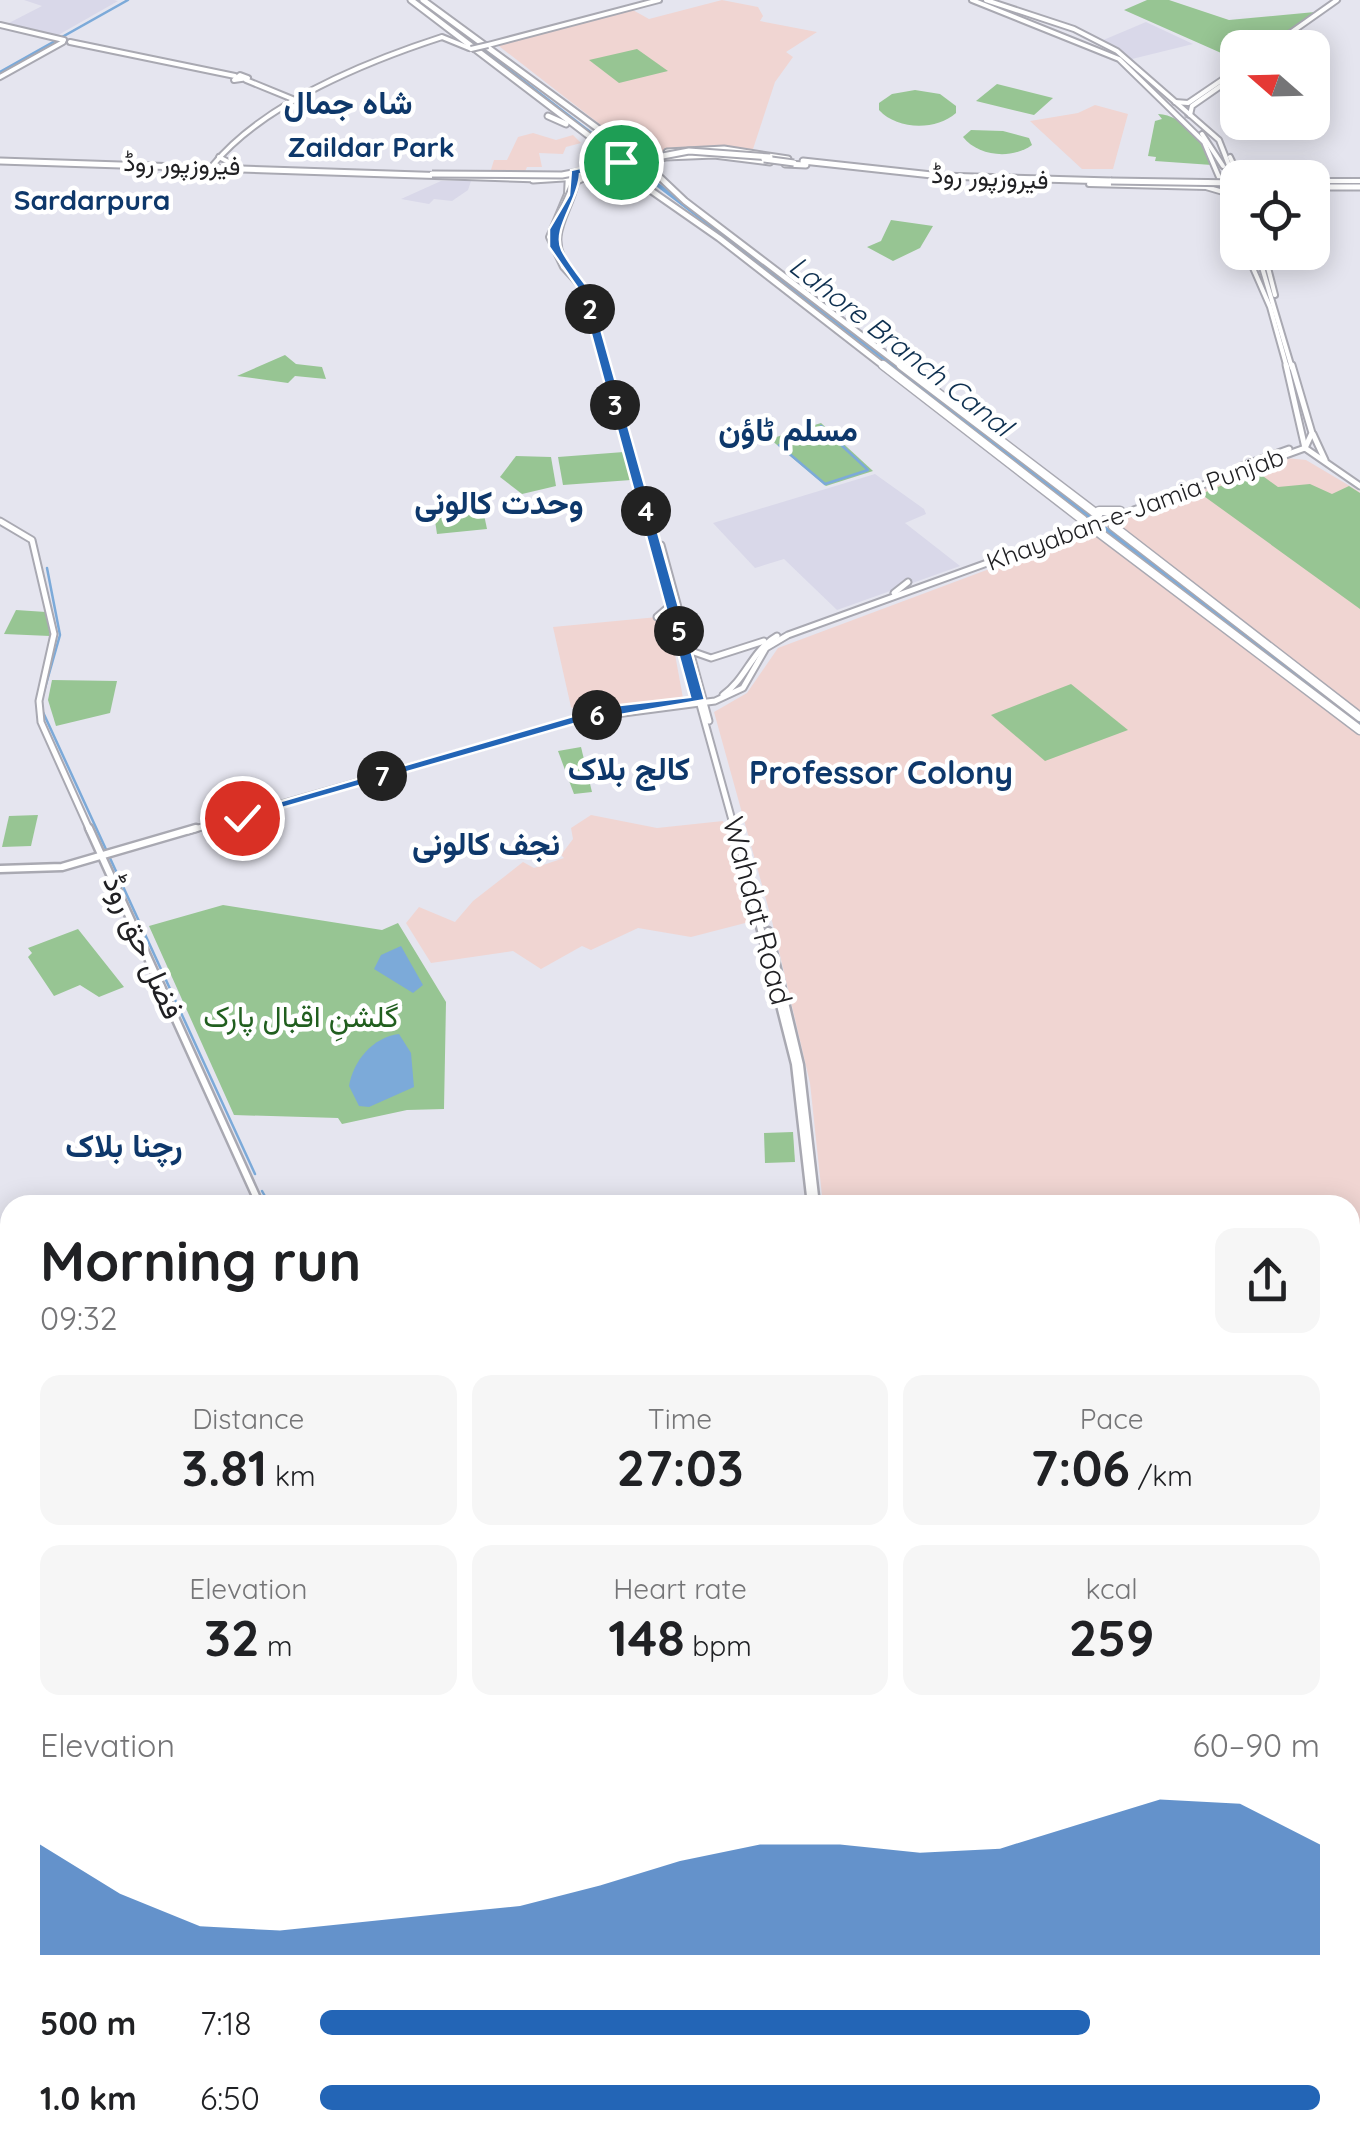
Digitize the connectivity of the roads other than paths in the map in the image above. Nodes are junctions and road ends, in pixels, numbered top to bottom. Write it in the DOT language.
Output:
graph roads {
  1 [pos="410,0"];
  2 [pos="423,0"];
  3 [pos="657,0"];
  4 [pos="972,0"];
  5 [pos="986,0"];
  6 [pos="1339,0"];
  7 [pos="998,8"];
  8 [pos="445,16"];
  9 [pos="436,19"];
  10 [pos="0,25"];
  11 [pos="1297,30"];
  12 [pos="447,34"];
  13 [pos="59,39"];
  14 [pos="434,40"];
  15 [pos="1085,41"];
  16 [pos="489,44"];
  17 [pos="469,50"];
  18 [pos="1116,51"];
  19 [pos="1108,53"];
  20 [pos="1122,58"];
  21 [pos="1133,72"];
  22 [pos="0,78"];
  23 [pos="515,80"];
  24 [pos="1220,83"];
  25 [pos="536,84"];
  26 [pos="295,100"];
  27 [pos="1174,101"];
  28 [pos="560,102"];
  29 [pos="1191,103"];
  30 [pos="548,116"];
  31 [pos="564,117"];
  32 [pos="1188,117"];
  33 [pos="573,127"];
  34 [pos="1195,127"];
  35 [pos="1205,129"];
  36 [pos="677,155"];
  37 [pos="1229,156"];
  38 [pos="220,157"];
  39 [pos="1,159"];
  40 [pos="644,159"];
  41 [pos="1223,160"];
  42 [pos="1223,160"];
  43 [pos="1228,160"];
  44 [pos="1229,160"];
  45 [pos="791,161"];
  46 [pos="1214,162"];
  47 [pos="213,165"];
  48 [pos="806,165"];
  49 [pos="236,166"];
  50 [pos="1220,166"];
  51 [pos="617,167"];
  52 [pos="1220,170"];
  53 [pos="291,172"];
  54 [pos="428,173"];
  55 [pos="597,174"];
  56 [pos="553,178"];
  57 [pos="574,179"];
  58 [pos="1072,181"];
  59 [pos="1111,183"];
  60 [pos="1090,184"];
  61 [pos="1207,184"];
  62 [pos="1220,184"];
  63 [pos="1220,184"];
  64 [pos="1220,184"];
  65 [pos="1220,184"];
  66 [pos="1330,185"];
  67 [pos="1330,185"];
  68 [pos="1359,185"];
  69 [pos="686,214"];
  70 [pos="554,229"];
  71 [pos="754,254"];
  72 [pos="1252,270"];
  73 [pos="1263,270"];
  74 [pos="1264,270"];
  75 [pos="579,283"];
  76 [pos="1273,290"];
  77 [pos="1266,297"];
  78 [pos="1280,323"];
  79 [pos="893,360"];
  80 [pos="1295,385"];
  81 [pos="1308,433"];
  82 [pos="1304,448"];
  83 [pos="1283,453"];
  84 [pos="1324,460"];
  85 [pos="1360,484"];
  86 [pos="1120,513"];
  87 [pos="1106,518"];
  88 [pos="0,521"];
  89 [pos="1085,526"];
  90 [pos="915,585"];
  91 [pos="672,604"];
  92 [pos="678,615"];
  93 [pos="657,617"];
  94 [pos="769,641"];
  95 [pos="688,650"];
  96 [pos="735,694"];
  97 [pos="701,702"];
  98 [pos="688,704"];
  99 [pos="621,710"];
  100 [pos="706,713"];
  101 [pos="1360,717"];
  102 [pos="1360,730"];
  103 [pos="708,731"];
  104 [pos="721,773"];
  105 [pos="107,853"];
  106 [pos="0,867"];
  107 [pos="256,1195"];
  108 [pos="813,1195"];
  1 -- 9 [label="main road"];
  2 -- 8 [label="main road"];
  3 -- 16 [label="main road"];
  4 -- 7 [label="main road"];
  5 -- 7 [label="main road"];
  6 -- 11 [label="main road"];
  7 -- 15 [label="main road"];
  7 -- 15 [label="main road"];
  8 -- 16 [label="main road"];
  8 -- 25 [label="main road"];
  9 -- 12 [label="main road"];
  9 -- 23 [label="main road"];
  10 -- 13 [label="main road"];
  12 -- 14 [label="main road"];
  12 -- 17 [label="main road"];
  13 -- 22 [label="main road"];
  13 -- 26 [label="main road"];
  14 -- 17 [label="main road"];
  14 -- 26 [label="main road"];
  15 -- 18 [label="main road"];
  15 -- 19 [label="main road"];
  16 -- 17 [label="main road, bridge"];
  16 -- 25 [label="main road"];
  17 -- 23 [label="main road"];
  18 -- 19 [label="main road"];
  18 -- 20 [label="main road"];
  19 -- 20 [label="main road"];
  20 -- 21 [label="main road"];
  20 -- 27 [label="main road"];
  21 -- 34 [label="main road"];
  21 -- 46 [label="main road"];
  23 -- 31 [label="main road"];
  24 -- 29 [label="main road"];
  25 -- 28 [label="main road"];
  26 -- 38 [label="main road"];
  27 -- 29 [label="main road"];
  27 -- 32 [label="main road"];
  28 -- 40 [label="main road"];
  29 -- 32 [label="main road"];
  30 -- 33 [label="main road"];
  31 -- 33 [label="main road"];
  31 -- 51 [label="main road"];
  32 -- 34 [label="main road"];
  32 -- 35 [label="main road"];
  33 -- 51 [label="main road"];
  34 -- 41 [label="main road"];
  35 -- 37 [label="main road"];
  35 -- 42 [label="main road"];
  36 -- 40 [label="main road, فیروزپور روڈ"];
  36 -- 40 [label="main road, فیروزپور روڈ"];
  36 -- 40 [label="main road"];
  36 -- 45 [label="main road, فیروزپور روڈ"];
  36 -- 48 [label="main road, فیروزپور روڈ"];
  37 -- 43 [label="main road"];
  37 -- 44 [label="main road"];
  38 -- 47 [label="main road"];
  38 -- 49 [label="main road"];
  39 -- 47 [label="main road, فیروزپور روڈ"];
  39 -- 53 [label="main road, فیروزپور روڈ"];
  40 -- 51 [label="main road, فیروزپور روڈ"];
  40 -- 71 [label="main road"];
  45 -- 48 [label="main road, فیروزپور روڈ"];
  45 -- 54 [label="main road, فیروزپور روڈ, bridge"];
  45 -- 55 [label="main road, bridge"];
  45 -- 58 [label="main road, فیروزپور روڈ"];
  46 -- 50 [label="main road"];
  46 -- 52 [label="main road"];
  47 -- 49 [label="main road, فیروزپور روڈ"];
  48 -- 60 [label="main road, فیروزپور روڈ"];
  49 -- 54 [label="main road, فیروزپور روڈ"];
  51 -- 55 [label="main road"];
  51 -- 57 [label="main road, فیروزپور روڈ"];
  51 -- 69 [label="main road"];
  53 -- 55 [label="main road, فیروزپور روڈ, bridge"];
  53 -- 56 [label="main road, فیروزپور روڈ"];
  54 -- 56 [label="main road, فیروزپور روڈ"];
  55 -- 57 [label="main road, فیروزپور روڈ"];
  55 -- 70 [label="main road, bridge"];
  56 -- 57 [label="main road"];
  56 -- 57 [label="main road, فیروزپور روڈ"];
  57 -- 70 [label="main road"];
  57 -- 75 [label="main road, Wahdat Road"];
  58 -- 59 [label="main road, فیروزپور روڈ"];
  58 -- 61 [label="main road, فیروزپور روڈ"];
  59 -- 60 [label="main road, فیروزپور روڈ"];
  59 -- 62 [label="main road, bridge"];
  60 -- 61 [label="main road, فیروزپور روڈ"];
  61 -- 63 [label="main road, فیروزپور روڈ"];
  61 -- 64 [label="main road, فیروزپور روڈ"];
  61 -- 65 [label="main road"];
  66 -- 68 [label="main road"];
  67 -- 68 [label="main road"];
  69 -- 89 [label="main road"];
  70 -- 75 [label="main road, Wahdat Road"];
  71 -- 79 [label="main road"];
  71 -- 79 [label="main road"];
  72 -- 77 [label="main road"];
  73 -- 78 [label="main road"];
  74 -- 76 [label="main road"];
  75 -- 91 [label="main road, Wahdat Road"];
  75 -- 92 [label="main road, Wahdat Road"];
  76 -- 77 [label="main road"];
  76 -- 78 [label="main road"];
  77 -- 80 [label="main road"];
  78 -- 80 [label="main road"];
  79 -- 87 [label="main road"];
  80 -- 81 [label="main road"];
  81 -- 82 [label="main road"];
  81 -- 83 [label="main road"];
  81 -- 84 [label="main road"];
  82 -- 83 [label="main road, Khayaban-e-Jamia Punjab"];
  82 -- 84 [label="main road"];
  83 -- 84 [label="main road"];
  83 -- 86 [label="main road, Khayaban-e-Jamia Punjab"];
  84 -- 85 [label="main road"];
  86 -- 87 [label="main road"];
  86 -- 87 [label="main road"];
  87 -- 89 [label="main road, Khayaban-e-Jamia Punjab"];
  87 -- 101 [label="main road"];
  88 -- 105 [label="main road"];
  89 -- 90 [label="main road, Khayaban-e-Jamia Punjab"];
  89 -- 102 [label="main road"];
  90 -- 94 [label="main road, Khayaban-e-Jamia Punjab"];
  90 -- 94 [label="main road, Khayaban-e-Jamia Punjab"];
  91 -- 92 [label="main road, Wahdat Road"];
  91 -- 93 [label="main road"];
  92 -- 95 [label="main road, Wahdat Road"];
  94 -- 95 [label="main road"];
  94 -- 96 [label="main road"];
  94 -- 97 [label="main road"];
  95 -- 97 [label="main road, Wahdat Road"];
  96 -- 97 [label="main road"];
  96 -- 100 [label="main road"];
  97 -- 98 [label="main road"];
  97 -- 99 [label="main road"];
  97 -- 100 [label="main road, Wahdat Road"];
  97 -- 103 [label="main road, Wahdat Road"];
  98 -- 99 [label="main road"];
  98 -- 103 [label="main road"];
  99 -- 105 [label="main road"];
  100 -- 104 [label="main road, Wahdat Road"];
  103 -- 104 [label="main road, Wahdat Road"];
  104 -- 108 [label="main road, Wahdat Road"];
  105 -- 106 [label="main road"];
  105 -- 107 [label="main road, فضل حق روڈ"];
}
